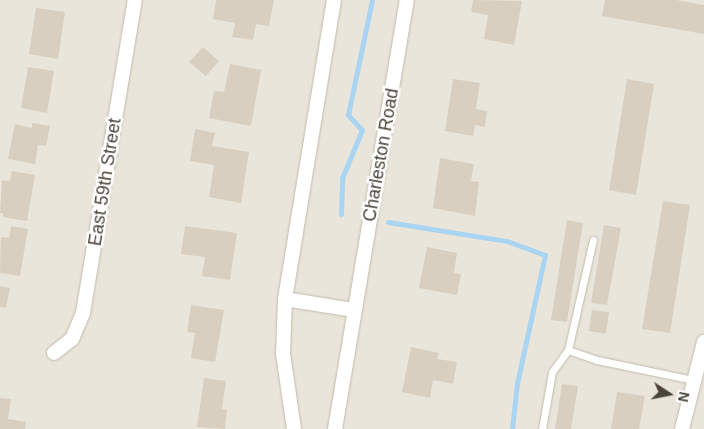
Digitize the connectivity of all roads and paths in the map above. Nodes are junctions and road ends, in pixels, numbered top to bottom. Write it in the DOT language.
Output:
graph roads {
  1 [pos="135,0"];
  2 [pos="334,0"];
  3 [pos="406,0"];
  4 [pos="593,240"];
  5 [pos="285,299"];
  6 [pos="354,310"];
  7 [pos="704,342"];
  8 [pos="568,350"];
  9 [pos="54,353"];
  10 [pos="694,380"];
  11 [pos="294,429"];
  12 [pos="335,429"];
  13 [pos="542,429"];
  14 [pos="682,429"];
  1 -- 9 [label="street, East 59th Street"];
  2 -- 5 [label="street"];
  3 -- 6 [label="street, Charleston Road"];
  4 -- 8 [label="lane"];
  5 -- 6 [label="street"];
  5 -- 11 [label="street"];
  6 -- 12 [label="street, Charleston Road"];
  7 -- 10 [label="street"];
  8 -- 10 [label="lane"];
  8 -- 13 [label="lane"];
  10 -- 14 [label="street"];
}
